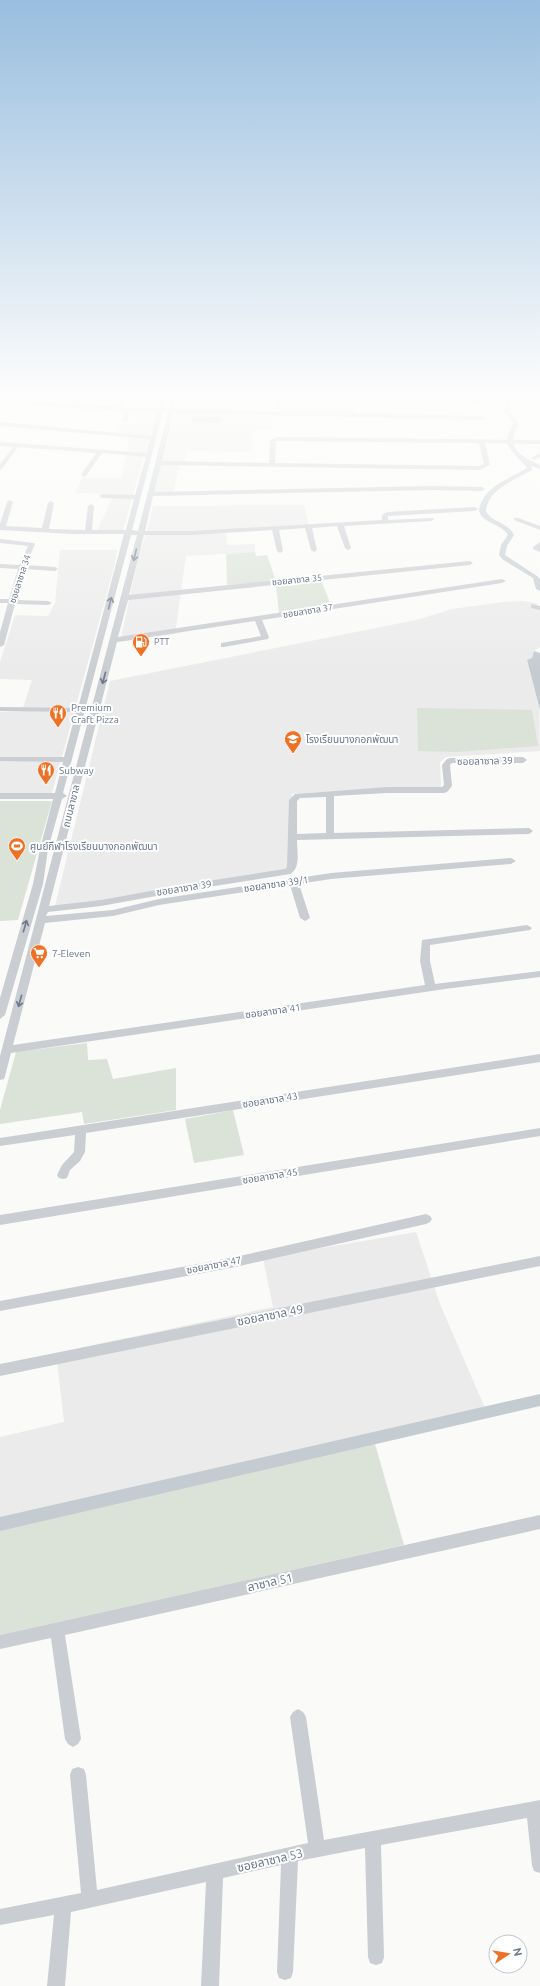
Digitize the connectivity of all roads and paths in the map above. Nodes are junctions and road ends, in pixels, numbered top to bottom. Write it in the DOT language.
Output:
graph roads {
  1 [pos="140,488"];
  2 [pos="152,488"];
  3 [pos="482,489"];
  4 [pos="150,494"];
  5 [pos="102,496"];
  6 [pos="138,497"];
  7 [pos="10,502"];
  8 [pos="51,503"];
  9 [pos="91,506"];
  10 [pos="475,509"];
  11 [pos="428,512"];
  12 [pos="516,519"];
  13 [pos="386,522"];
  14 [pos="340,524"];
  15 [pos="308,526"];
  16 [pos="1,528"];
  17 [pos="275,528"];
  18 [pos="540,528"];
  19 [pos="45,530"];
  20 [pos="88,532"];
  21 [pos="128,532"];
  22 [pos="140,533"];
  23 [pos="0,541"];
  24 [pos="540,544"];
  25 [pos="348,548"];
  26 [pos="314,550"];
  27 [pos="540,550"];
  28 [pos="280,551"];
  29 [pos="470,563"];
  30 [pos="0,566"];
  31 [pos="22,567"];
  32 [pos="55,569"];
  33 [pos="502,581"];
  34 [pos="124,598"];
  35 [pos="0,601"];
  36 [pos="12,602"];
  37 [pos="48,603"];
  38 [pos="258,618"];
  39 [pos="114,640"];
  40 [pos="0,645"];
  41 [pos="224,645"];
  42 [pos="0,709"];
  43 [pos="81,710"];
  44 [pos="0,759"];
  45 [pos="68,760"];
  46 [pos="523,760"];
  47 [pos="330,795"];
  48 [pos="0,796"];
  49 [pos="58,796"];
  50 [pos="73,796"];
  51 [pos="529,831"];
  52 [pos="330,836"];
  53 [pos="293,837"];
  54 [pos="511,861"];
  55 [pos="294,882"];
  56 [pos="38,884"];
  57 [pos="51,884"];
  58 [pos="45,909"];
  59 [pos="304,918"];
  60 [pos="42,920"];
  61 [pos="527,928"];
  62 [pos="540,974"];
  63 [pos="431,988"];
  64 [pos="0,1015"];
  65 [pos="7,1050"];
  66 [pos="540,1058"];
  67 [pos="0,1076"];
  68 [pos="80,1129"];
  69 [pos="540,1132"];
  70 [pos="0,1142"];
  71 [pos="63,1175"];
  72 [pos="426,1219"];
  73 [pos="0,1220"];
  74 [pos="540,1261"];
  75 [pos="0,1306"];
  76 [pos="0,1370"];
  77 [pos="540,1522"];
  78 [pos="57,1630"];
  79 [pos="0,1642"];
  80 [pos="298,1717"];
  81 [pos="73,1739"];
  82 [pos="78,1775"];
  83 [pos="537,1808"];
  84 [pos="373,1839"];
  85 [pos="317,1849"];
  86 [pos="290,1855"];
  87 [pos="540,1865"];
  88 [pos="215,1872"];
  89 [pos="90,1900"];
  90 [pos="63,1905"];
  91 [pos="0,1917"];
  92 [pos="376,1957"];
  93 [pos="284,1972"];
  94 [pos="56,1986"];
  95 [pos="210,1986"];
  1 -- 6 [label="street, ถนนลาซาล"];
  2 -- 4 [label="street, ถนนลาซาล"];
  3 -- 4 [label="street"];
  4 -- 22 [label="street, ถนนลาซาล"];
  5 -- 6 [label="street"];
  6 -- 21 [label="street, ถนนลาซาล"];
  7 -- 16 [label="street"];
  8 -- 19 [label="street"];
  9 -- 20 [label="street"];
  10 -- 11 [label="street"];
  11 -- 13 [label="street"];
  11 -- 13 [label="street"];
  12 -- 18 [label="street"];
  13 -- 14 [label="street"];
  14 -- 15 [label="street"];
  14 -- 25 [label="street"];
  15 -- 17 [label="street"];
  15 -- 26 [label="street"];
  16 -- 19 [label="street"];
  17 -- 22 [label="street"];
  17 -- 28 [label="street"];
  19 -- 20 [label="street"];
  20 -- 21 [label="street"];
  21 -- 22 [label="street"];
  43 -- 21 [label="street, ถนนลาซาล, one-way"];
  22 -- 34 [label="street, ถนนลาซาล, one-way"];
  23 -- 31 [label="street, ซอยลาซาล 34"];
  24 -- 27 [label="street"];
  29 -- 34 [label="street, ซอยลาซาล 35"];
  30 -- 31 [label="street"];
  31 -- 32 [label="street"];
  31 -- 36 [label="street, ซอยลาซาล 34"];
  33 -- 38 [label="street, ซอยลาซาล 37"];
  34 -- 39 [label="street, ถนนลาซาล"];
  35 -- 36 [label="street"];
  36 -- 37 [label="street"];
  36 -- 40 [label="street, ซอยลาซาล 34"];
  38 -- 39 [label="street, ซอยลาซาล 37"];
  38 -- 41 [label="street"];
  39 -- 50 [label="street, ถนนลาซาล, one-way"];
  42 -- 43 [label="street"];
  43 -- 45 [label="street, ถนนลาซาล"];
  44 -- 45 [label="street"];
  45 -- 49 [label="street, ถนนลาซาล"];
  46 -- 47 [label="street, ซอยลาซาล 39"];
  47 -- 52 [label="street"];
  47 -- 53 [label="street, ซอยลาซาล 39"];
  48 -- 49 [label="street"];
  49 -- 50 [label="street"];
  49 -- 56 [label="street, ถนนลาซาล"];
  50 -- 57 [label="street, ถนนลาซาล"];
  51 -- 52 [label="street"];
  52 -- 53 [label="street"];
  53 -- 58 [label="street, ซอยลาซาล 39"];
  54 -- 55 [label="street, ซอยลาซาล 39/1"];
  55 -- 59 [label="street"];
  55 -- 60 [label="street, ซอยลาซาล 39/1"];
  56 -- 57 [label="street"];
  64 -- 56 [label="street, ถนนลาซาล, one-way"];
  57 -- 58 [label="street, ถนนลาซาล"];
  58 -- 60 [label="street, ถนนลาซาล"];
  60 -- 65 [label="street, ถนนลาซาล, one-way"];
  61 -- 63 [label="street"];
  62 -- 63 [label="street, ซอยลาซาล 41"];
  63 -- 65 [label="street, ซอยลาซาล 41"];
  65 -- 67 [label="street, ถนนลาซาล"];
  66 -- 68 [label="street, ซอยลาซาล 43"];
  68 -- 70 [label="street, ซอยลาซาล 43"];
  68 -- 71 [label="street"];
  69 -- 73 [label="street, ซอยลาซาล 45"];
  72 -- 75 [label="street, ซอยลาซาล 47"];
  74 -- 76 [label="street, ซอยลาซาล 49"];
  77 -- 78 [label="street, ลาซาล 51"];
  78 -- 79 [label="street, ลาซาล 51"];
  78 -- 81 [label="street"];
  80 -- 85 [label="street"];
  82 -- 89 [label="street"];
  83 -- 84 [label="street, ซอยลาซาล 53"];
  83 -- 87 [label="street"];
  84 -- 85 [label="street, ซอยลาซาล 53"];
  84 -- 92 [label="street"];
  85 -- 86 [label="street, ซอยลาซาล 53"];
  86 -- 88 [label="street, ซอยลาซาล 53"];
  86 -- 93 [label="street"];
  88 -- 89 [label="street, ซอยลาซาล 53"];
  88 -- 95 [label="street"];
  89 -- 90 [label="street, ซอยลาซาล 53"];
  90 -- 91 [label="street, ซอยลาซาล 53"];
  90 -- 94 [label="street"];
}
